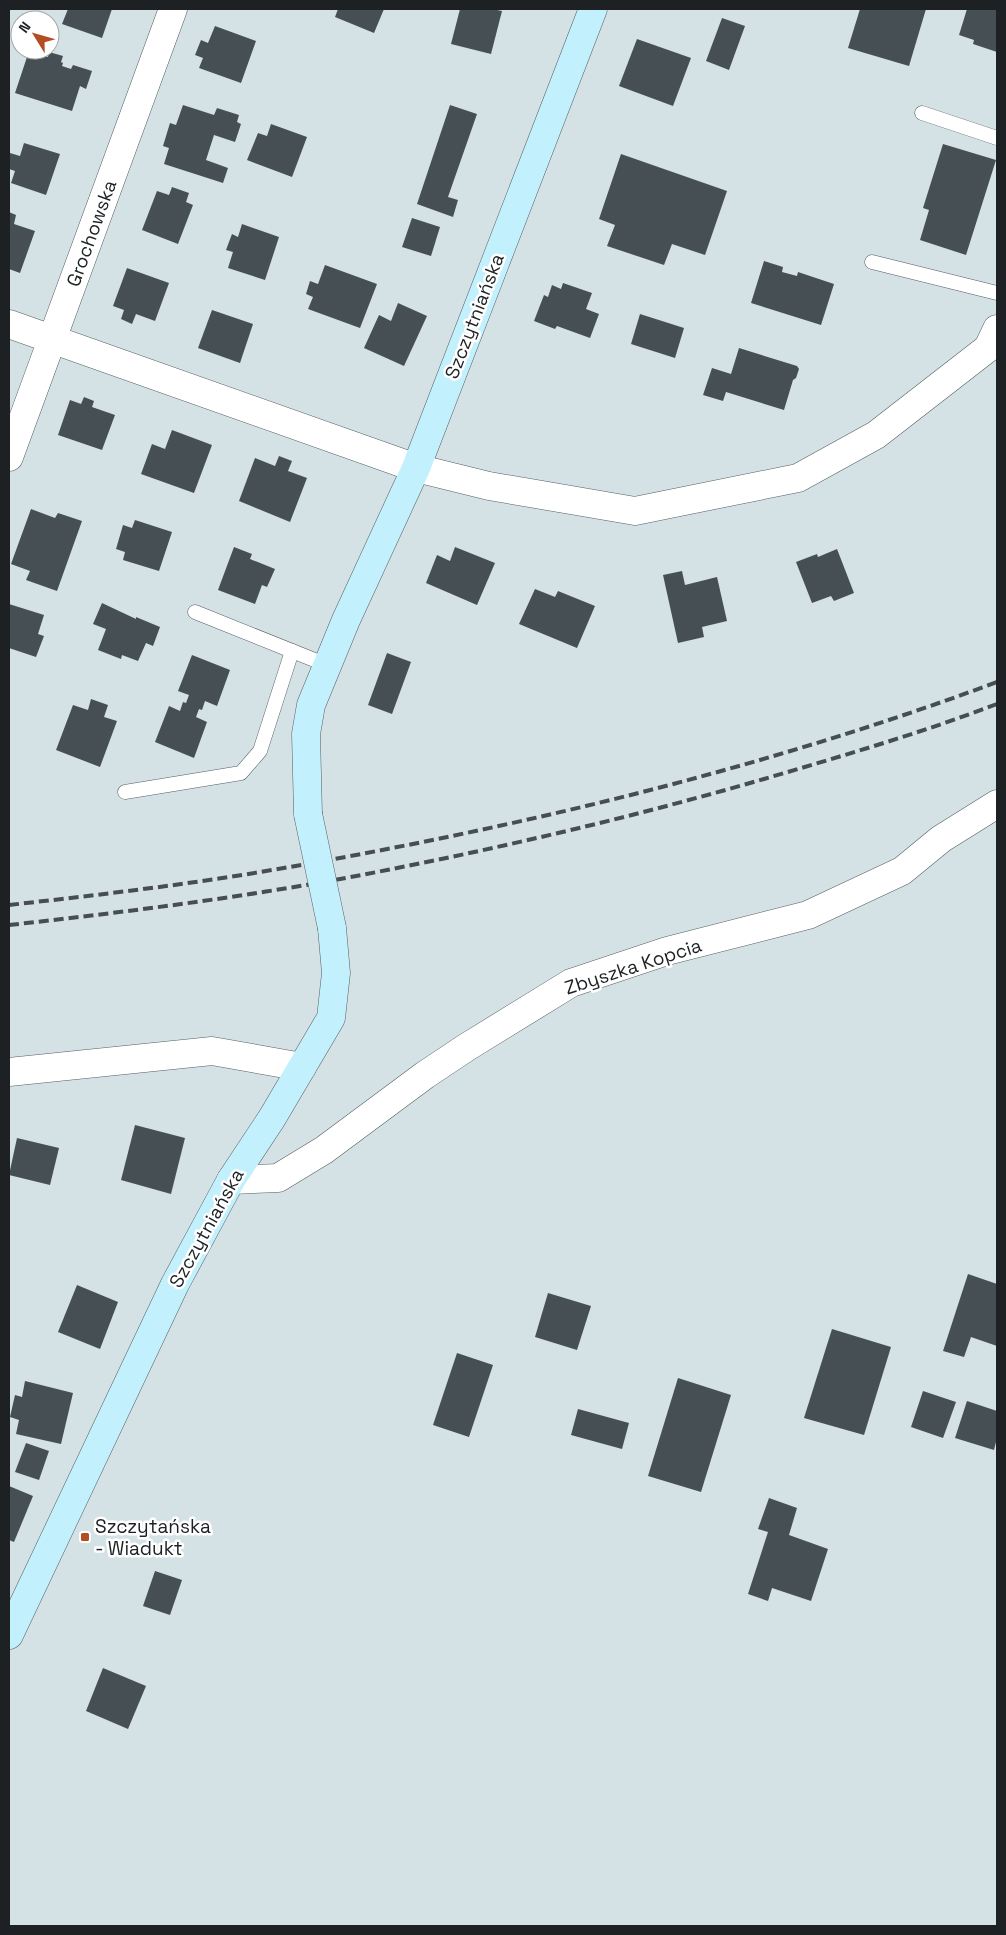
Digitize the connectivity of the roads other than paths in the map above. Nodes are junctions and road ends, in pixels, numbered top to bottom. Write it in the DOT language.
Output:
graph roads {
  1 [pos="173,9"];
  2 [pos="593,9"];
  3 [pos="922,113"];
  4 [pos="997,138"];
  5 [pos="872,262"];
  6 [pos="997,293"];
  7 [pos="9,324"];
  8 [pos="997,329"];
  9 [pos="52,339"];
  10 [pos="9,457"];
  11 [pos="416,468"];
  12 [pos="195,612"];
  13 [pos="292,651"];
  14 [pos="327,665"];
  15 [pos="125,792"];
  16 [pos="997,804"];
  17 [pos="302,1067"];
  18 [pos="9,1072"];
  19 [pos="231,1180"];
  20 [pos="9,1635"];
  1 -- 9 [label="street, Grochowska"];
  2 -- 11 [label="street, Szczytniańska"];
  3 -- 4 [label="lane"];
  5 -- 6 [label="lane"];
  7 -- 9 [label="street"];
  8 -- 11 [label="street"];
  9 -- 10 [label="street, Grochowska"];
  9 -- 11 [label="street"];
  11 -- 14 [label="street, Szczytniańska"];
  12 -- 13 [label="lane"];
  13 -- 14 [label="lane"];
  13 -- 15 [label="lane"];
  14 -- 17 [label="street, Szczytniańska, bridge"];
  16 -- 19 [label="street, Zbyszka Kopcia"];
  17 -- 18 [label="street"];
  17 -- 19 [label="street, Szczytniańska"];
  19 -- 20 [label="street, Szczytniańska"];
}
